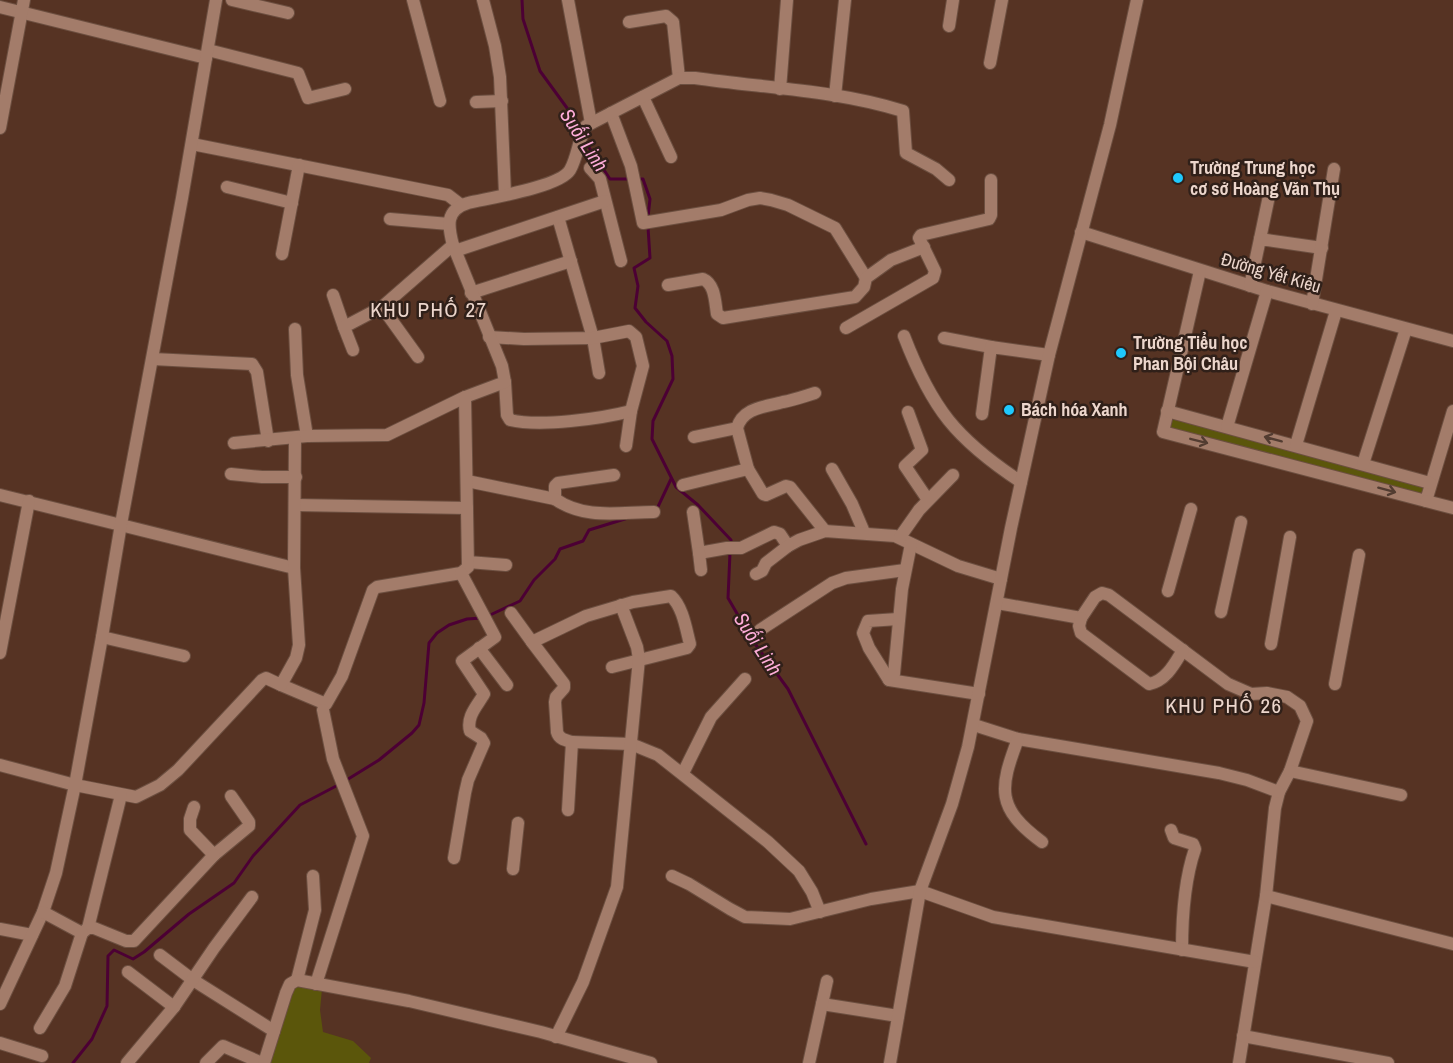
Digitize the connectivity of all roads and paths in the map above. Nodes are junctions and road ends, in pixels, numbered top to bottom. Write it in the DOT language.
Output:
graph roads {
  1 [pos="216,0"];
  2 [pos="232,0"];
  3 [pos="413,0"];
  4 [pos="483,0"];
  5 [pos="568,0"];
  6 [pos="787,0"];
  7 [pos="845,0"];
  8 [pos="953,0"];
  9 [pos="1002,0"];
  10 [pos="1137,0"];
  11 [pos="23,6"];
  12 [pos="0,7"];
  13 [pos="288,13"];
  14 [pos="629,22"];
  15 [pos="949,26"];
  16 [pos="207,54"];
  17 [pos="990,63"];
  18 [pos="679,78"];
  19 [pos="345,89"];
  20 [pos="780,89"];
  21 [pos="835,96"];
  22 [pos="643,97"];
  23 [pos="3,98"];
  24 [pos="502,101"];
  25 [pos="440,102"];
  26 [pos="476,102"];
  27 [pos="611,113"];
  28 [pos="0,128"];
  29 [pos="586,128"];
  30 [pos="192,144"];
  31 [pos="671,157"];
  32 [pos="299,165"];
  33 [pos="590,168"];
  34 [pos="1334,169"];
  35 [pos="949,180"];
  36 [pos="991,180"];
  37 [pos="228,187"];
  38 [pos="505,194"];
  39 [pos="1269,196"];
  40 [pos="605,201"];
  41 [pos="292,203"];
  42 [pos="461,205"];
  43 [pos="558,217"];
  44 [pos="390,219"];
  45 [pos="449,224"];
  46 [pos="1081,232"];
  47 [pos="1260,239"];
  48 [pos="924,247"];
  49 [pos="454,248"];
  50 [pos="1322,249"];
  51 [pos="282,254"];
  52 [pos="571,261"];
  53 [pos="621,261"];
  54 [pos="1200,271"];
  55 [pos="866,278"];
  56 [pos="668,285"];
  57 [pos="1250,286"];
  58 [pos="1267,291"];
  59 [pos="471,294"];
  60 [pos="333,295"];
  61 [pos="1312,304"];
  62 [pos="382,307"];
  63 [pos="1336,310"];
  64 [pos="344,327"];
  65 [pos="846,328"];
  66 [pos="295,329"];
  67 [pos="1406,329"];
  68 [pos="904,336"];
  69 [pos="489,337"];
  70 [pos="592,338"];
  71 [pos="944,338"];
  72 [pos="1453,341"];
  73 [pos="991,347"];
  74 [pos="353,350"];
  75 [pos="1049,355"];
  76 [pos="418,357"];
  77 [pos="153,359"];
  78 [pos="599,373"];
  79 [pos="505,382"];
  80 [pos="815,393"];
  81 [pos="465,397"];
  82 [pos="630,411"];
  83 [pos="1167,411"];
  84 [pos="1453,411"];
  85 [pos="908,412"];
  86 [pos="982,414"];
  87 [pos="1227,427"];
  88 [pos="737,428"];
  89 [pos="301,437"];
  90 [pos="694,437"];
  91 [pos="268,441"];
  92 [pos="234,443"];
  93 [pos="1296,445"];
  94 [pos="626,446"];
  95 [pos="1363,464"];
  96 [pos="748,468"];
  97 [pos="832,469"];
  98 [pos="231,474"];
  99 [pos="614,475"];
  100 [pos="953,475"];
  101 [pos="296,477"];
  102 [pos="467,481"];
  103 [pos="1021,482"];
  104 [pos="1430,483"];
  105 [pos="683,485"];
  106 [pos="0,495"];
  107 [pos="555,499"];
  108 [pos="928,500"];
  109 [pos="28,501"];
  110 [pos="1426,501"];
  111 [pos="295,505"];
  112 [pos="467,508"];
  113 [pos="1453,508"];
  114 [pos="1191,509"];
  115 [pos="654,512"];
  116 [pos="693,512"];
  117 [pos="1241,522"];
  118 [pos="121,524"];
  119 [pos="825,531"];
  120 [pos="864,532"];
  121 [pos="1290,537"];
  122 [pos="906,540"];
  123 [pos="788,546"];
  124 [pos="699,553"];
  125 [pos="1359,555"];
  126 [pos="468,562"];
  127 [pos="506,565"];
  128 [pos="294,568"];
  129 [pos="701,570"];
  130 [pos="905,570"];
  131 [pos="461,573"];
  132 [pos="756,574"];
  133 [pos="1001,579"];
  134 [pos="1168,591"];
  135 [pos="997,603"];
  136 [pos="621,605"];
  137 [pos="1221,612"];
  138 [pos="512,613"];
  139 [pos="1081,618"];
  140 [pos="898,619"];
  141 [pos="760,630"];
  142 [pos="102,637"];
  143 [pos="532,642"];
  144 [pos="1271,645"];
  145 [pos="480,648"];
  146 [pos="1183,650"];
  147 [pos="0,653"];
  148 [pos="184,656"];
  149 [pos="639,659"];
  150 [pos="612,667"];
  151 [pos="745,679"];
  152 [pos="889,680"];
  153 [pos="1335,684"];
  154 [pos="281,685"];
  155 [pos="507,685"];
  156 [pos="979,694"];
  157 [pos="323,710"];
  158 [pos="974,725"];
  159 [pos="1018,739"];
  160 [pos="572,742"];
  161 [pos="631,744"];
  162 [pos="0,765"];
  163 [pos="1290,771"];
  164 [pos="683,773"];
  165 [pos="75,785"];
  166 [pos="1279,792"];
  167 [pos="121,795"];
  168 [pos="1401,795"];
  169 [pos="231,796"];
  170 [pos="194,807"];
  171 [pos="568,810"];
  172 [pos="518,823"];
  173 [pos="1171,830"];
  174 [pos="1042,842"];
  175 [pos="214,855"];
  176 [pos="454,858"];
  177 [pos="513,869"];
  178 [pos="313,876"];
  179 [pos="672,876"];
  180 [pos="920,891"];
  181 [pos="1266,896"];
  182 [pos="252,897"];
  183 [pos="43,912"];
  184 [pos="820,912"];
  185 [pos="0,929"];
  186 [pos="85,930"];
  187 [pos="32,935"];
  188 [pos="1453,944"];
  189 [pos="1182,950"];
  190 [pos="160,955"];
  191 [pos="1255,962"];
  192 [pos="128,972"];
  193 [pos="193,980"];
  194 [pos="297,980"];
  195 [pos="827,981"];
  196 [pos="316,984"];
  197 [pos="0,1004"];
  198 [pos="822,1004"];
  199 [pos="174,1006"];
  200 [pos="898,1016"];
  201 [pos="40,1028"];
  202 [pos="274,1031"];
  203 [pos="556,1036"];
  204 [pos="1243,1036"];
  205 [pos="0,1043"];
  206 [pos="42,1056"];
  207 [pos="127,1063"];
  208 [pos="206,1063"];
  209 [pos="263,1063"];
  210 [pos="651,1063"];
  211 [pos="809,1063"];
  212 [pos="890,1063"];
  213 [pos="1239,1063"];
  214 [pos="1388,1063"];
  1 -- 16 [label="street"];
  2 -- 13 [label="street"];
  3 -- 25 [label="street"];
  4 -- 24 [label="street"];
  5 -- 29 [label="street"];
  6 -- 20 [label="street"];
  7 -- 21 [label="street"];
  8 -- 15 [label="street"];
  9 -- 17 [label="street"];
  10 -- 46 [label="street"];
  11 -- 12 [label="street"];
  11 -- 16 [label="street"];
  11 -- 23 [label="street"];
  14 -- 18 [label="street"];
  16 -- 19 [label="street"];
  16 -- 30 [label="street"];
  18 -- 20 [label="street"];
  18 -- 22 [label="street"];
  20 -- 21 [label="street"];
  21 -- 35 [label="street"];
  22 -- 27 [label="street"];
  22 -- 31 [label="street"];
  23 -- 28 [label="street"];
  24 -- 26 [label="street"];
  24 -- 38 [label="street"];
  27 -- 29 [label="street"];
  27 -- 55 [label="street"];
  29 -- 38 [label="street"];
  30 -- 32 [label="street"];
  30 -- 77 [label="street"];
  32 -- 41 [label="street"];
  32 -- 42 [label="street"];
  33 -- 40 [label="street"];
  34 -- 50 [label="street"];
  36 -- 48 [label="street"];
  37 -- 41 [label="street"];
  38 -- 42 [label="street"];
  39 -- 47 [label="street"];
  40 -- 43 [label="street"];
  40 -- 53 [label="street"];
  41 -- 51 [label="street"];
  42 -- 45 [label="street"];
  43 -- 49 [label="street"];
  43 -- 52 [label="street"];
  44 -- 45 [label="street"];
  45 -- 49 [label="street"];
  46 -- 54 [label="street, Đường Yết Kiêu"];
  46 -- 75 [label="street"];
  47 -- 50 [label="street"];
  47 -- 57 [label="street"];
  48 -- 55 [label="street"];
  48 -- 65 [label="street"];
  49 -- 59 [label="street"];
  49 -- 62 [label="street"];
  50 -- 61 [label="street"];
  52 -- 59 [label="street"];
  52 -- 70 [label="street"];
  54 -- 57 [label="street, Đường Yết Kiêu"];
  54 -- 83 [label="street"];
  55 -- 56 [label="street"];
  57 -- 58 [label="street, Đường Yết Kiêu"];
  58 -- 61 [label="street, Đường Yết Kiêu"];
  58 -- 87 [label="street"];
  59 -- 69 [label="street"];
  60 -- 64 [label="street"];
  61 -- 63 [label="street, Đường Yết Kiêu"];
  62 -- 64 [label="street"];
  62 -- 76 [label="street"];
  63 -- 67 [label="street, Đường Yết Kiêu"];
  63 -- 93 [label="street"];
  64 -- 74 [label="street"];
  66 -- 89 [label="street"];
  67 -- 72 [label="street, Đường Yết Kiêu"];
  67 -- 95 [label="street"];
  68 -- 103 [label="street"];
  69 -- 70 [label="street"];
  69 -- 79 [label="street"];
  70 -- 78 [label="street"];
  70 -- 82 [label="street"];
  71 -- 73 [label="street"];
  73 -- 75 [label="street"];
  73 -- 86 [label="street"];
  75 -- 103 [label="street"];
  77 -- 91 [label="street"];
  77 -- 118 [label="street"];
  79 -- 81 [label="street"];
  79 -- 82 [label="street"];
  80 -- 88 [label="street"];
  81 -- 89 [label="street"];
  81 -- 102 [label="street"];
  82 -- 94 [label="street"];
  83 -- 87 [label="street"];
  83 -- 110 [label="street, one-way"];
  84 -- 104 [label="street"];
  85 -- 108 [label="street"];
  93 -- 87 [label="street, one-way"];
  88 -- 90 [label="street"];
  88 -- 96 [label="street"];
  89 -- 91 [label="street"];
  89 -- 101 [label="street"];
  91 -- 92 [label="street"];
  93 -- 95 [label="street"];
  95 -- 104 [label="street"];
  96 -- 105 [label="street"];
  96 -- 119 [label="street"];
  97 -- 120 [label="street"];
  98 -- 101 [label="street"];
  99 -- 107 [label="street"];
  100 -- 108 [label="street"];
  101 -- 111 [label="street"];
  102 -- 107 [label="street"];
  102 -- 112 [label="street"];
  103 -- 133 [label="street"];
  104 -- 110 [label="street"];
  106 -- 109 [label="street"];
  107 -- 115 [label="street"];
  108 -- 122 [label="street"];
  109 -- 118 [label="street"];
  109 -- 147 [label="street"];
  110 -- 113 [label="street"];
  111 -- 112 [label="street"];
  111 -- 128 [label="street"];
  112 -- 126 [label="street"];
  114 -- 134 [label="street"];
  116 -- 124 [label="street"];
  117 -- 137 [label="street"];
  118 -- 128 [label="street"];
  118 -- 142 [label="street"];
  119 -- 120 [label="street"];
  119 -- 123 [label="street"];
  120 -- 122 [label="street"];
  121 -- 144 [label="street"];
  122 -- 130 [label="street"];
  122 -- 133 [label="street"];
  123 -- 124 [label="street"];
  123 -- 132 [label="street"];
  124 -- 129 [label="street"];
  125 -- 153 [label="street"];
  126 -- 127 [label="street"];
  126 -- 131 [label="street"];
  128 -- 154 [label="street"];
  130 -- 140 [label="street"];
  130 -- 141 [label="street"];
  131 -- 145 [label="street"];
  131 -- 154 [label="street"];
  133 -- 135 [label="street"];
  135 -- 139 [label="street"];
  135 -- 156 [label="street"];
  136 -- 143 [label="street"];
  136 -- 149 [label="street"];
  136 -- 149 [label="street"];
  138 -- 143 [label="street"];
  139 -- 146 [label="street"];
  139 -- 146 [label="street"];
  140 -- 152 [label="street"];
  140 -- 152 [label="street"];
  142 -- 148 [label="street"];
  142 -- 165 [label="street"];
  143 -- 160 [label="street"];
  145 -- 155 [label="street"];
  145 -- 176 [label="street"];
  146 -- 163 [label="street"];
  149 -- 150 [label="street"];
  149 -- 161 [label="street"];
  151 -- 164 [label="street"];
  152 -- 156 [label="street"];
  154 -- 167 [label="street"];
  156 -- 158 [label="street"];
  157 -- 196 [label="street"];
  158 -- 159 [label="street"];
  158 -- 180 [label="street"];
  159 -- 166 [label="street"];
  159 -- 174 [label="street"];
  160 -- 161 [label="street"];
  160 -- 171 [label="street"];
  161 -- 164 [label="street"];
  161 -- 203 [label="street"];
  162 -- 165 [label="street"];
  163 -- 166 [label="street"];
  163 -- 168 [label="street"];
  164 -- 184 [label="street"];
  165 -- 167 [label="street"];
  165 -- 183 [label="street"];
  166 -- 181 [label="street"];
  167 -- 186 [label="street"];
  169 -- 175 [label="street"];
  170 -- 175 [label="street"];
  172 -- 177 [label="street"];
  173 -- 189 [label="street"];
  175 -- 186 [label="street"];
  178 -- 194 [label="street"];
  179 -- 184 [label="street"];
  180 -- 184 [label="street"];
  180 -- 189 [label="street"];
  180 -- 200 [label="street"];
  181 -- 188 [label="street"];
  181 -- 191 [label="street"];
  182 -- 193 [label="street"];
  183 -- 186 [label="street"];
  183 -- 187 [label="street"];
  185 -- 187 [label="street"];
  186 -- 201 [label="street"];
  187 -- 197 [label="street"];
  189 -- 191 [label="street"];
  190 -- 193 [label="street"];
  191 -- 204 [label="street"];
  192 -- 199 [label="street"];
  193 -- 199 [label="street"];
  193 -- 202 [label="street"];
  194 -- 196 [label="street"];
  194 -- 202 [label="street"];
  195 -- 198 [label="street"];
  196 -- 203 [label="street"];
  198 -- 200 [label="street"];
  198 -- 211 [label="street"];
  199 -- 207 [label="street"];
  200 -- 212 [label="street"];
  202 -- 209 [label="street"];
  203 -- 210 [label="street"];
  204 -- 213 [label="street"];
  204 -- 214 [label="street"];
  205 -- 206 [label="street"];
  208 -- 209 [label="street"];
}
